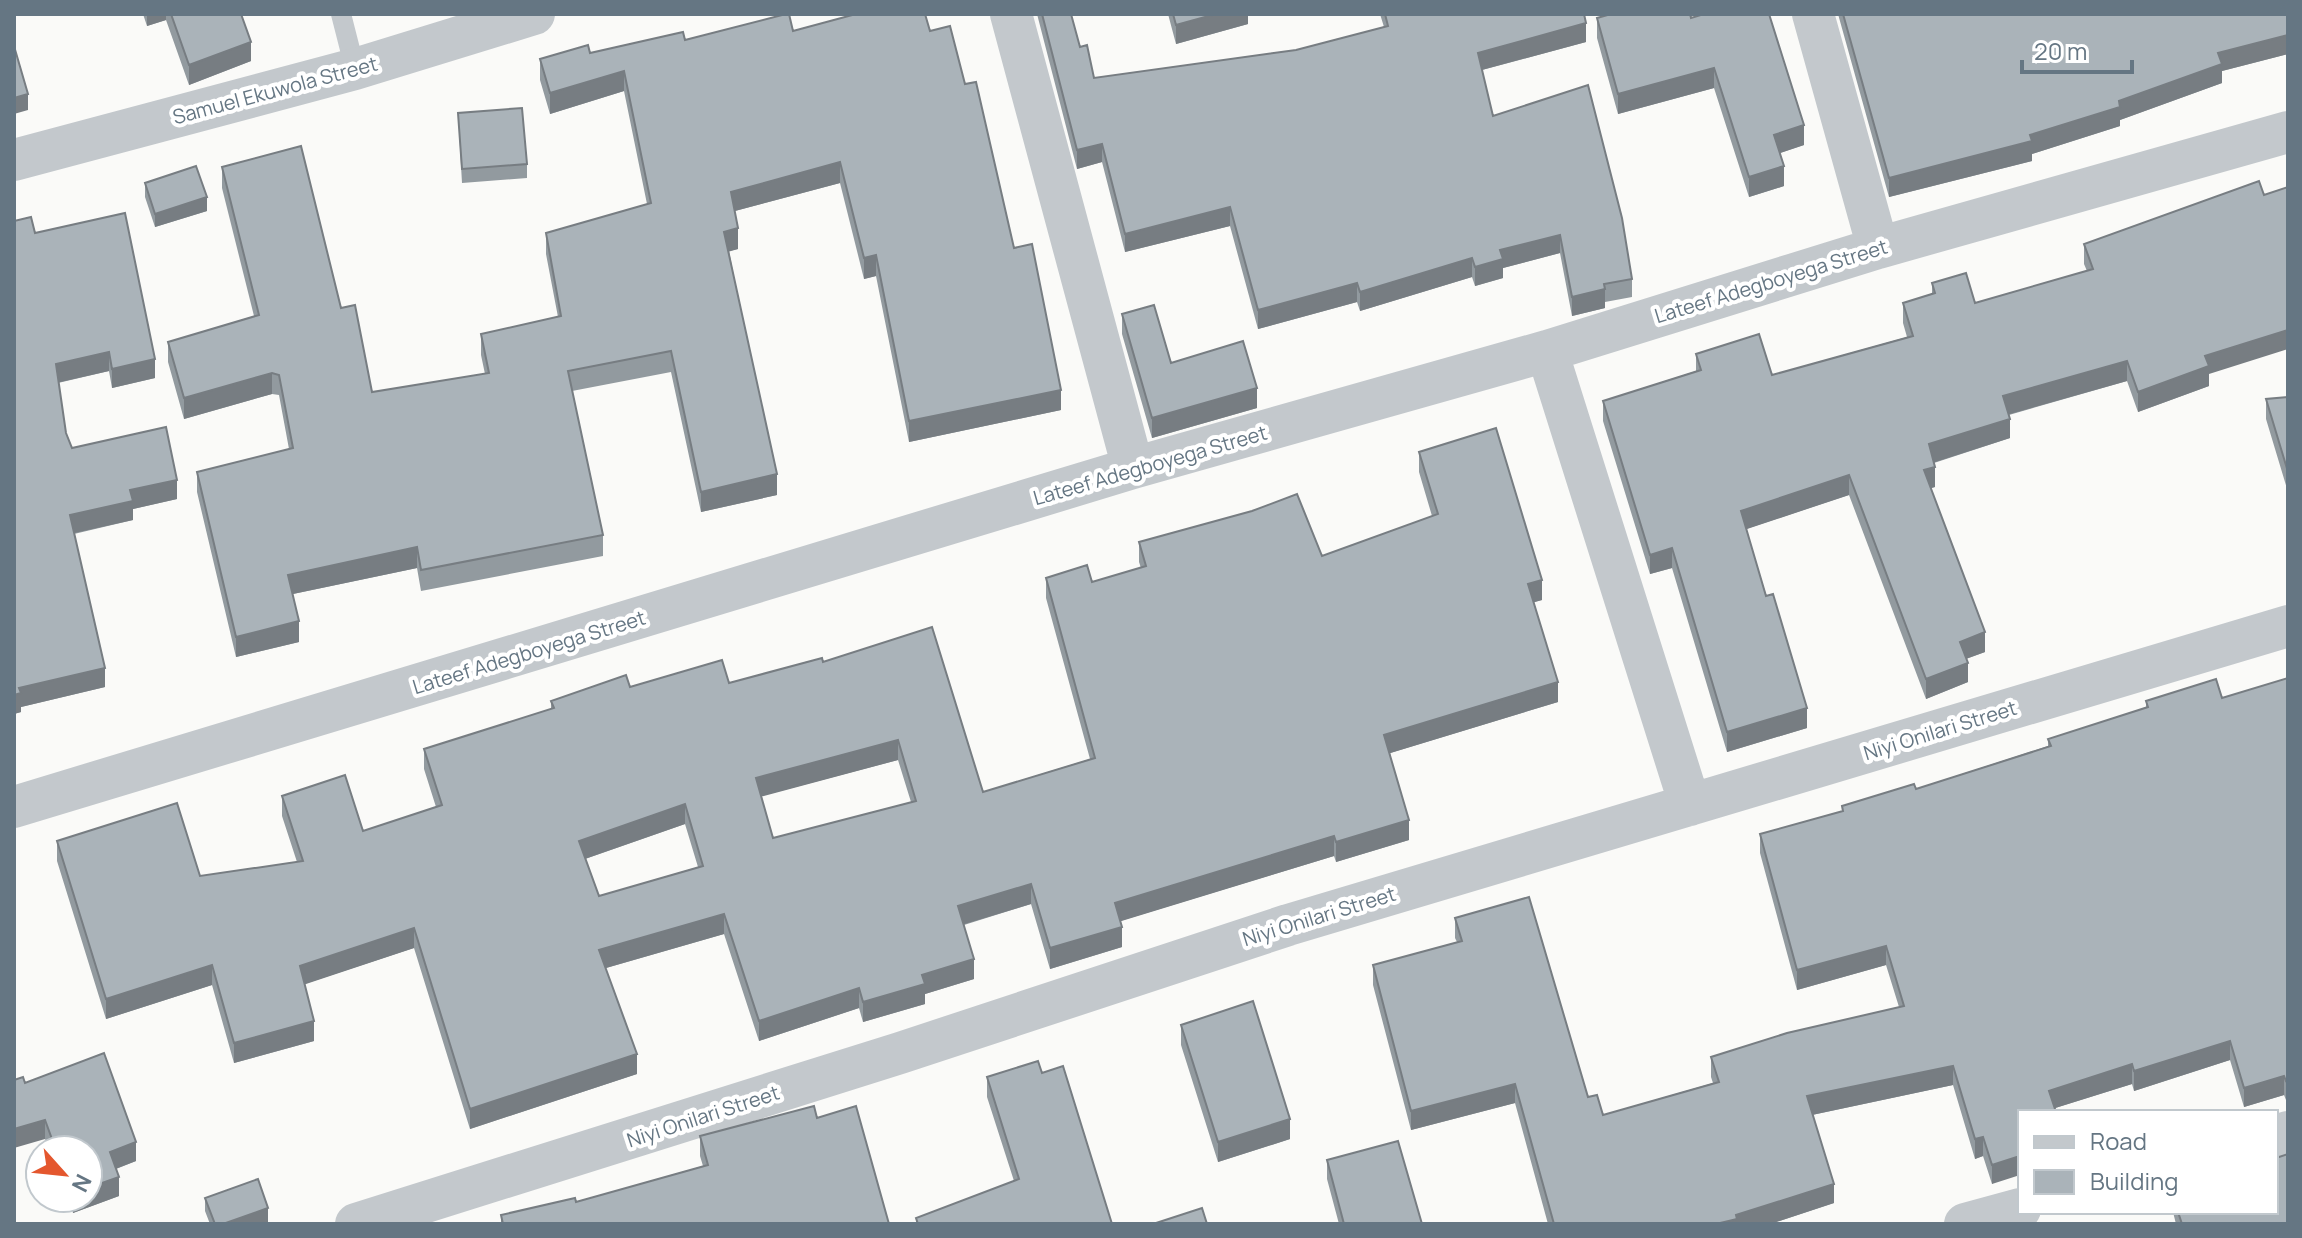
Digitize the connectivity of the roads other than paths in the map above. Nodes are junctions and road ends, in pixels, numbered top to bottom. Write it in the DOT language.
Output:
graph roads {
  1 [pos="341,14"];
  2 [pos="534,14"];
  3 [pos="1011,14"];
  4 [pos="1813,14"];
  5 [pos="355,69"];
  6 [pos="2288,132"];
  7 [pos="14,160"];
  8 [pos="1878,248"];
  9 [pos="1547,351"];
  10 [pos="1133,468"];
  11 [pos="2288,626"];
  12 [pos="1690,805"];
  13 [pos="14,807"];
  14 [pos="2018,1210"];
  15 [pos="356,1224"];
  16 [pos="1965,1224"];
  1 -- 5 [label="lane"];
  2 -- 5 [label="street, Samuel Ekuwola Street"];
  3 -- 10 [label="street"];
  4 -- 8 [label="street"];
  5 -- 7 [label="street, Samuel Ekuwola Street"];
  6 -- 8 [label="street, Lateef Adegboyega Street"];
  8 -- 9 [label="street, Lateef Adegboyega Street"];
  9 -- 10 [label="street, Lateef Adegboyega Street"];
  9 -- 12 [label="street"];
  10 -- 13 [label="street, Lateef Adegboyega Street"];
  11 -- 12 [label="street, Niyi Onilari Street"];
  12 -- 15 [label="street, Niyi Onilari Street"];
  14 -- 16 [label="street"];
}
